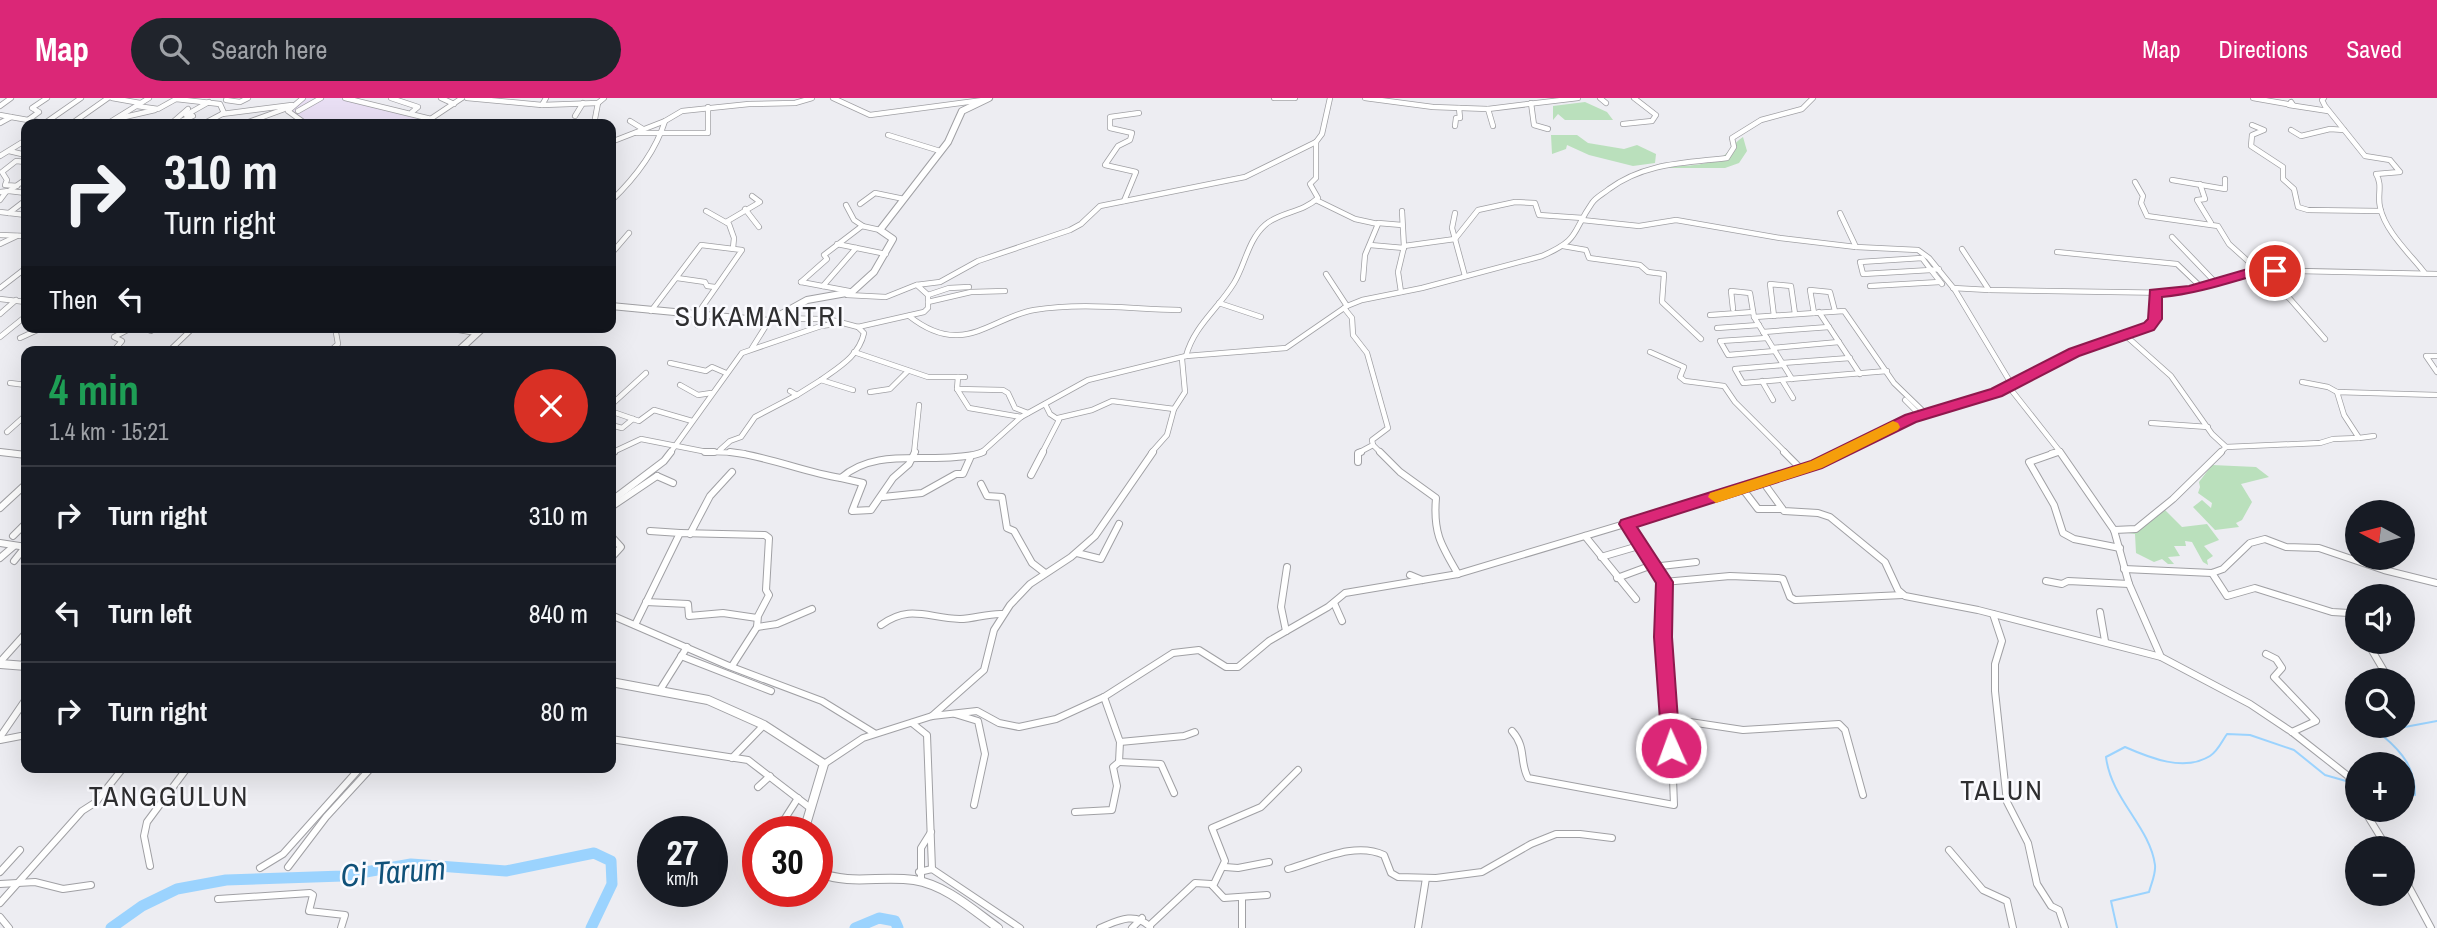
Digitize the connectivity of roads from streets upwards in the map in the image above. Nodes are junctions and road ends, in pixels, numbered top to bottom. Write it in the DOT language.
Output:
graph roads {
  1 [pos="11,98"];
  2 [pos="47,98"];
  3 [pos="81,98"];
  4 [pos="97,98"];
  5 [pos="149,98"];
  6 [pos="248,98"];
  7 [pos="303,98"];
  8 [pos="321,98"];
  9 [pos="345,98"];
  10 [pos="391,98"];
  11 [pos="441,98"];
  12 [pos="465,98"];
  13 [pos="546,98"];
  14 [pos="565,98"];
  15 [pos="604,98"];
  16 [pos="812,98"];
  17 [pos="833,98"];
  18 [pos="1274,98"];
  19 [pos="1295,98"];
  20 [pos="1330,98"];
  21 [pos="1365,98"];
  22 [pos="1519,98"];
  23 [pos="1578,98"];
  24 [pos="1600,98"];
  25 [pos="1634,98"];
  26 [pos="1813,98"];
  27 [pos="2253,98"];
  28 [pos="2324,98"];
  29 [pos="108,99"];
  30 [pos="177,99"];
  31 [pos="986,99"];
  32 [pos="226,100"];
  33 [pos="498,100"];
  34 [pos="1391,100"];
  35 [pos="199,102"];
  36 [pos="208,102"];
  37 [pos="583,102"];
  38 [pos="598,103"];
  39 [pos="1531,103"];
  40 [pos="1606,103"];
  41 [pos="2290,103"];
  42 [pos="454,104"];
  43 [pos="542,104"];
  44 [pos="561,104"];
  45 [pos="138,105"];
  46 [pos="1522,105"];
  47 [pos="0,106"];
  48 [pos="291,106"];
  49 [pos="709,107"];
  50 [pos="1459,108"];
  51 [pos="1488,109"];
  52 [pos="155,110"];
  53 [pos="298,111"];
  54 [pos="412,112"];
  55 [pos="2332,112"];
  56 [pos="1139,113"];
  57 [pos="222,114"];
  58 [pos="0,115"];
  59 [pos="575,116"];
  60 [pos="11,117"];
  61 [pos="431,118"];
  62 [pos="22,119"];
  63 [pos="28,119"];
  64 [pos="53,119"];
  65 [pos="78,119"];
  66 [pos="116,119"];
  67 [pos="128,119"];
  68 [pos="177,119"];
  69 [pos="190,119"];
  70 [pos="212,119"];
  71 [pos="256,119"];
  72 [pos="298,119"];
  73 [pos="595,119"];
  74 [pos="630,121"];
  75 [pos="665,121"];
  76 [pos="0,123"];
  77 [pos="1623,124"];
  78 [pos="2252,125"];
  79 [pos="1455,126"];
  80 [pos="1493,126"];
  81 [pos="643,129"];
  82 [pos="1548,129"];
  83 [pos="2291,130"];
  84 [pos="2346,131"];
  85 [pos="636,133"];
  86 [pos="661,133"];
  87 [pos="888,135"];
  88 [pos="616,140"];
  89 [pos="1316,142"];
  90 [pos="21,143"];
  91 [pos="9,151"];
  92 [pos="940,151"];
  93 [pos="21,154"];
  94 [pos="0,156"];
  95 [pos="21,162"];
  96 [pos="2225,179"];
  97 [pos="2172,180"];
  98 [pos="2135,182"];
  99 [pos="21,183"];
  100 [pos="2200,184"];
  101 [pos="17,186"];
  102 [pos="5,192"];
  103 [pos="616,196"];
  104 [pos="752,196"];
  105 [pos="904,199"];
  106 [pos="0,200"];
  107 [pos="1316,200"];
  108 [pos="1124,201"];
  109 [pos="21,204"];
  110 [pos="860,204"];
  111 [pos="846,205"];
  112 [pos="745,209"];
  113 [pos="706,211"];
  114 [pos="1402,211"];
  115 [pos="2381,211"];
  116 [pos="0,212"];
  117 [pos="1455,213"];
  118 [pos="1840,213"];
  119 [pos="9,214"];
  120 [pos="21,215"];
  121 [pos="1582,219"];
  122 [pos="726,222"];
  123 [pos="1377,223"];
  124 [pos="2211,223"];
  125 [pos="1402,225"];
  126 [pos="863,226"];
  127 [pos="759,227"];
  128 [pos="880,230"];
  129 [pos="629,233"];
  130 [pos="0,235"];
  131 [pos="17,236"];
  132 [pos="21,236"];
  133 [pos="2172,237"];
  134 [pos="1455,239"];
  135 [pos="0,244"];
  136 [pos="837,244"];
  137 [pos="1370,245"];
  138 [pos="1563,246"];
  139 [pos="1404,247"];
  140 [pos="1856,247"];
  141 [pos="616,248"];
  142 [pos="733,248"];
  143 [pos="856,248"];
  144 [pos="1962,249"];
  145 [pos="2057,252"];
  146 [pos="887,254"];
  147 [pos="1931,270"];
  148 [pos="1939,270"];
  149 [pos="2258,270"];
  150 [pos="21,272"];
  151 [pos="2427,272"];
  152 [pos="1326,274"];
  153 [pos="1465,276"];
  154 [pos="2437,276"];
  155 [pos="677,278"];
  156 [pos="1363,278"];
  157 [pos="2215,282"];
  158 [pos="916,285"];
  159 [pos="823,286"];
  160 [pos="1871,286"];
  161 [pos="715,287"];
  162 [pos="969,287"];
  163 [pos="2201,287"];
  164 [pos="0,288"];
  165 [pos="1953,288"];
  166 [pos="1989,290"];
  167 [pos="1004,291"];
  168 [pos="1401,292"];
  169 [pos="850,293"];
  170 [pos="2155,293"];
  171 [pos="928,296"];
  172 [pos="0,299"];
  173 [pos="16,300"];
  174 [pos="21,301"];
  175 [pos="1219,303"];
  176 [pos="616,307"];
  177 [pos="1345,307"];
  178 [pos="1734,309"];
  179 [pos="1179,310"];
  180 [pos="651,311"];
  181 [pos="1835,311"];
  182 [pos="1817,313"];
  183 [pos="0,314"];
  184 [pos="1795,314"];
  185 [pos="1710,315"];
  186 [pos="1754,315"];
  187 [pos="699,316"];
  188 [pos="909,316"];
  189 [pos="1774,316"];
  190 [pos="782,317"];
  191 [pos="1261,317"];
  192 [pos="21,320"];
  193 [pos="769,321"];
  194 [pos="843,323"];
  195 [pos="696,325"];
  196 [pos="1759,325"];
  197 [pos="858,327"];
  198 [pos="1829,327"];
  199 [pos="1717,328"];
  200 [pos="31,333"];
  201 [pos="122,333"];
  202 [pos="187,333"];
  203 [pos="477,333"];
  204 [pos="1765,335"];
  205 [pos="2125,335"];
  206 [pos="0,337"];
  207 [pos="20,338"];
  208 [pos="1701,339"];
  209 [pos="2325,339"];
  210 [pos="1839,342"];
  211 [pos="119,346"];
  212 [pos="174,346"];
  213 [pos="463,346"];
  214 [pos="752,348"];
  215 [pos="1774,350"];
  216 [pos="854,352"];
  217 [pos="1650,352"];
  218 [pos="2437,356"];
  219 [pos="1184,357"];
  220 [pos="1850,358"];
  221 [pos="670,363"];
  222 [pos="1782,364"];
  223 [pos="908,371"];
  224 [pos="1887,371"];
  225 [pos="2437,372"];
  226 [pos="646,373"];
  227 [pos="726,373"];
  228 [pos="1860,374"];
  229 [pos="958,377"];
  230 [pos="965,377"];
  231 [pos="1792,379"];
  232 [pos="821,380"];
  233 [pos="1782,380"];
  234 [pos="1762,382"];
  235 [pos="2302,382"];
  236 [pos="10,383"];
  237 [pos="19,384"];
  238 [pos="680,385"];
  239 [pos="2010,386"];
  240 [pos="957,389"];
  241 [pos="853,390"];
  242 [pos="790,391"];
  243 [pos="870,392"];
  244 [pos="2337,392"];
  245 [pos="711,393"];
  246 [pos="797,395"];
  247 [pos="2437,395"];
  248 [pos="1793,398"];
  249 [pos="616,400"];
  250 [pos="1773,400"];
  251 [pos="1045,404"];
  252 [pos="919,405"];
  253 [pos="1174,409"];
  254 [pos="617,413"];
  255 [pos="1029,413"];
  256 [pos="1922,414"];
  257 [pos="1021,417"];
  258 [pos="1058,418"];
  259 [pos="21,419"];
  260 [pos="634,419"];
  261 [pos="692,421"];
  262 [pos="2151,423"];
  263 [pos="616,426"];
  264 [pos="2208,427"];
  265 [pos="7,432"];
  266 [pos="2374,436"];
  267 [pos="2359,438"];
  268 [pos="1373,445"];
  269 [pos="674,447"];
  270 [pos="2226,447"];
  271 [pos="616,448"];
  272 [pos="619,449"];
  273 [pos="616,450"];
  274 [pos="720,451"];
  275 [pos="2060,451"];
  276 [pos="0,452"];
  277 [pos="21,454"];
  278 [pos="971,456"];
  279 [pos="912,458"];
  280 [pos="1358,462"];
  281 [pos="1802,470"];
  282 [pos="732,472"];
  283 [pos="654,475"];
  284 [pos="1031,475"];
  285 [pos="841,478"];
  286 [pos="1763,482"];
  287 [pos="673,483"];
  288 [pos="981,484"];
  289 [pos="1742,488"];
  290 [pos="21,489"];
  291 [pos="616,497"];
  292 [pos="883,497"];
  293 [pos="616,503"];
  294 [pos="0,508"];
  295 [pos="1782,509"];
  296 [pos="1119,524"];
  297 [pos="1627,524"];
  298 [pos="21,528"];
  299 [pos="2114,530"];
  300 [pos="650,531"];
  301 [pos="680,533"];
  302 [pos="690,534"];
  303 [pos="13,536"];
  304 [pos="1586,537"];
  305 [pos="0,543"];
  306 [pos="1642,545"];
  307 [pos="14,546"];
  308 [pos="21,546"];
  309 [pos="2120,548"];
  310 [pos="21,552"];
  311 [pos="1077,553"];
  312 [pos="1601,557"];
  313 [pos="0,558"];
  314 [pos="14,561"];
  315 [pos="1696,562"];
  316 [pos="1655,564"];
  317 [pos="1287,567"];
  318 [pos="2124,569"];
  319 [pos="1045,573"];
  320 [pos="2212,573"];
  321 [pos="1458,574"];
  322 [pos="1410,575"];
  323 [pos="1617,578"];
  324 [pos="1429,581"];
  325 [pos="2046,581"];
  326 [pos="1664,582"];
  327 [pos="2437,583"];
  328 [pos="2129,584"];
  329 [pos="1903,595"];
  330 [pos="1636,599"];
  331 [pos="646,602"];
  332 [pos="1334,603"];
  333 [pos="812,609"];
  334 [pos="2100,612"];
  335 [pos="2345,613"];
  336 [pos="1003,614"];
  337 [pos="1993,614"];
  338 [pos="616,617"];
  339 [pos="757,618"];
  340 [pos="1342,621"];
  341 [pos="635,625"];
  342 [pos="881,625"];
  343 [pos="757,627"];
  344 [pos="1286,631"];
  345 [pos="21,639"];
  346 [pos="2105,640"];
  347 [pos="684,651"];
  348 [pos="2266,654"];
  349 [pos="2161,657"];
  350 [pos="2,661"];
  351 [pos="21,665"];
  352 [pos="730,670"];
  353 [pos="764,678"];
  354 [pos="616,683"];
  355 [pos="758,685"];
  356 [pos="660,690"];
  357 [pos="771,691"];
  358 [pos="1104,697"];
  359 [pos="21,706"];
  360 [pos="952,713"];
  361 [pos="932,716"];
  362 [pos="1670,719"];
  363 [pos="912,723"];
  364 [pos="764,725"];
  365 [pos="1512,731"];
  366 [pos="1195,732"];
  367 [pos="2292,732"];
  368 [pos="874,733"];
  369 [pos="21,736"];
  370 [pos="0,738"];
  371 [pos="616,740"];
  372 [pos="1120,743"];
  373 [pos="734,756"];
  374 [pos="1119,762"];
  375 [pos="824,764"];
  376 [pos="1298,770"];
  377 [pos="119,773"];
  378 [pos="183,773"];
  379 [pos="356,773"];
  380 [pos="365,773"];
  381 [pos="2345,773"];
  382 [pos="770,776"];
  383 [pos="758,787"];
  384 [pos="1174,793"];
  385 [pos="1863,795"];
  386 [pos="798,798"];
  387 [pos="332,803"];
  388 [pos="974,805"];
  389 [pos="809,807"];
  390 [pos="1075,813"];
  391 [pos="787,816"];
  392 [pos="807,816"];
  393 [pos="931,832"];
  394 [pos="1612,838"];
  395 [pos="20,850"];
  396 [pos="1949,850"];
  397 [pos="1269,862"];
  398 [pos="150,866"];
  399 [pos="260,867"];
  400 [pos="288,867"];
  401 [pos="1226,867"];
  402 [pos="931,869"];
  403 [pos="1288,869"];
  404 [pos="0,872"];
  405 [pos="921,875"];
  406 [pos="833,878"];
  407 [pos="1426,878"];
  408 [pos="18,883"];
  409 [pos="0,884"];
  410 [pos="91,885"];
  411 [pos="1213,886"];
  412 [pos="1267,895"];
  413 [pos="1242,898"];
  414 [pos="2415,898"];
  415 [pos="218,899"];
  416 [pos="970,902"];
  417 [pos="0,903"];
  418 [pos="987,913"];
  419 [pos="0,917"];
  420 [pos="1141,918"];
  421 [pos="1150,927"];
  422 [pos="9,928"];
  423 [pos="341,928"];
  424 [pos="998,928"];
  425 [pos="1020,928"];
  426 [pos="1100,928"];
  427 [pos="1132,928"];
  428 [pos="1242,928"];
  429 [pos="1418,928"];
  430 [pos="2013,928"];
  431 [pos="2065,928"];
  432 [pos="2431,928"];
  1 -- 47 [label="street"];
  2 -- 63 [label="street"];
  3 -- 64 [label="street"];
  4 -- 29 [label="street"];
  5 -- 45 [label="street"];
  6 -- 32 [label="street"];
  7 -- 48 [label="street"];
  8 -- 53 [label="street"];
  9 -- 54 [label="street"];
  10 -- 54 [label="street"];
  11 -- 42 [label="street"];
  12 -- 33 [label="street"];
  12 -- 42 [label="street"];
  13 -- 43 [label="street"];
  14 -- 44 [label="street"];
  15 -- 38 [label="street"];
  16 -- 49 [label="street"];
  17 -- 31 [label="street"];
  18 -- 19 [label="street"];
  20 -- 89 [label="street"];
  21 -- 34 [label="street"];
  22 -- 46 [label="street"];
  23 -- 39 [label="street"];
  24 -- 40 [label="street"];
  25 -- 77 [label="street"];
  26 -- 121 [label="street"];
  27 -- 41 [label="street"];
  28 -- 55 [label="street"];
  29 -- 45 [label="street"];
  29 -- 65 [label="street"];
  30 -- 35 [label="street"];
  30 -- 52 [label="street"];
  31 -- 92 [label="street"];
  33 -- 43 [label="street"];
  34 -- 50 [label="street"];
  35 -- 36 [label="street"];
  35 -- 68 [label="street"];
  36 -- 57 [label="street"];
  36 -- 69 [label="street"];
  37 -- 38 [label="street"];
  37 -- 44 [label="street"];
  37 -- 59 [label="street"];
  38 -- 73 [label="street"];
  39 -- 46 [label="street"];
  39 -- 82 [label="street"];
  41 -- 55 [label="street"];
  42 -- 61 [label="street"];
  43 -- 44 [label="street"];
  45 -- 52 [label="street"];
  45 -- 66 [label="street"];
  46 -- 51 [label="street"];
  48 -- 57 [label="street"];
  48 -- 71 [label="street"];
  48 -- 72 [label="street"];
  49 -- 75 [label="street"];
  49 -- 86 [label="street"];
  50 -- 51 [label="street"];
  50 -- 79 [label="street"];
  51 -- 80 [label="street"];
  52 -- 67 [label="street"];
  54 -- 61 [label="street"];
  55 -- 84 [label="street"];
  56 -- 108 [label="street"];
  57 -- 70 [label="street"];
  58 -- 60 [label="street"];
  60 -- 62 [label="street"];
  60 -- 76 [label="street"];
  74 -- 81 [label="street"];
  75 -- 81 [label="street"];
  75 -- 86 [label="street"];
  78 -- 115 [label="street"];
  81 -- 85 [label="street"];
  83 -- 84 [label="street"];
  84 -- 115 [label="street"];
  85 -- 86 [label="street"];
  85 -- 88 [label="street"];
  86 -- 103 [label="street"];
  87 -- 92 [label="street"];
  89 -- 107 [label="street"];
  89 -- 108 [label="street"];
  90 -- 91 [label="street"];
  91 -- 93 [label="street"];
  91 -- 94 [label="street"];
  92 -- 105 [label="street"];
  95 -- 101 [label="street"];
  96 -- 100 [label="street"];
  97 -- 100 [label="street"];
  98 -- 124 [label="street"];
  99 -- 101 [label="street"];
  100 -- 124 [label="street"];
  101 -- 102 [label="street"];
  102 -- 106 [label="street"];
  104 -- 112 [label="street"];
  105 -- 110 [label="street"];
  105 -- 128 [label="street"];
  107 -- 123 [label="street"];
  107 -- 175 [label="street"];
  108 -- 158 [label="street"];
  109 -- 119 [label="street"];
  111 -- 126 [label="street"];
  112 -- 122 [label="street"];
  112 -- 127 [label="street"];
  113 -- 122 [label="street"];
  114 -- 125 [label="street"];
  115 -- 151 [label="street"];
  116 -- 119 [label="street"];
  117 -- 134 [label="street"];
  118 -- 140 [label="street"];
  119 -- 120 [label="street"];
  121 -- 134 [label="street"];
  121 -- 138 [label="street"];
  121 -- 140 [label="street"];
  122 -- 142 [label="street"];
  123 -- 125 [label="street"];
  123 -- 137 [label="street"];
  124 -- 149 [label="street"];
  125 -- 139 [label="street"];
  126 -- 128 [label="street"];
  126 -- 136 [label="street"];
  128 -- 146 [label="street"];
  129 -- 141 [label="street"];
  130 -- 131 [label="street"];
  131 -- 132 [label="street"];
  131 -- 135 [label="street"];
  133 -- 157 [label="street"];
  134 -- 139 [label="street"];
  134 -- 153 [label="street"];
  136 -- 143 [label="street"];
  136 -- 159 [label="street"];
  137 -- 139 [label="street"];
  137 -- 156 [label="street"];
  138 -- 153 [label="street"];
  138 -- 208 [label="street"];
  139 -- 168 [label="street"];
  140 -- 148 [label="street"];
  142 -- 155 [label="street"];
  142 -- 161 [label="street"];
  143 -- 146 [label="street"];
  143 -- 159 [label="street"];
  144 -- 166 [label="street"];
  145 -- 163 [label="street"];
  146 -- 169 [label="street"];
  147 -- 147 [label="street"];
  147 -- 148 [label="street"];
  147 -- 160 [label="street"];
  148 -- 165 [label="street"];
  149 -- 151 [label="street"];
  149 -- 157 [label="street"];
  149 -- 209 [label="street"];
  150 -- 164 [label="street"];
  151 -- 154 [label="street"];
  152 -- 177 [label="street"];
  153 -- 168 [label="street"];
  155 -- 161 [label="street"];
  155 -- 180 [label="street"];
  157 -- 163 [label="street"];
  158 -- 169 [label="street"];
  158 -- 171 [label="street"];
  159 -- 169 [label="street"];
  161 -- 187 [label="street"];
  162 -- 171 [label="street"];
  163 -- 170 [label="street"];
  165 -- 166 [label="street"];
  165 -- 239 [label="street"];
  166 -- 170 [label="street"];
  167 -- 171 [label="street"];
  168 -- 177 [label="street"];
  169 -- 190 [label="street"];
  170 -- 205 [label="street"];
  171 -- 188 [label="street"];
  172 -- 173 [label="street"];
  173 -- 174 [label="street"];
  173 -- 183 [label="street"];
  175 -- 191 [label="street"];
  175 -- 219 [label="street"];
  176 -- 180 [label="street"];
  177 -- 219 [label="street"];
  177 -- 268 [label="street"];
  178 -- 186 [label="street"];
  179 -- 188 [label="street"];
  180 -- 187 [label="street"];
  181 -- 182 [label="street"];
  181 -- 182 [label="street"];
  181 -- 224 [label="street"];
  182 -- 184 [label="street"];
  182 -- 198 [label="street"];
  184 -- 189 [label="street"];
  184 -- 189 [label="street"];
  185 -- 186 [label="street"];
  186 -- 189 [label="street"];
  186 -- 196 [label="street"];
  187 -- 193 [label="street"];
  187 -- 195 [label="street"];
  188 -- 197 [label="street"];
  190 -- 193 [label="street"];
  190 -- 194 [label="street"];
  192 -- 206 [label="street"];
  193 -- 214 [label="street"];
  194 -- 197 [label="street"];
  194 -- 214 [label="street"];
  196 -- 199 [label="street"];
  196 -- 204 [label="street"];
  197 -- 216 [label="street"];
  198 -- 204 [label="street"];
  198 -- 210 [label="street"];
  200 -- 207 [label="street"];
  201 -- 211 [label="street"];
  202 -- 212 [label="street"];
  203 -- 213 [label="street"];
  204 -- 215 [label="street"];
  204 -- 215 [label="street"];
  205 -- 239 [label="street"];
  205 -- 264 [label="street"];
  210 -- 215 [label="street"];
  210 -- 220 [label="street"];
  214 -- 227 [label="street"];
  215 -- 222 [label="street"];
  216 -- 223 [label="street"];
  216 -- 232 [label="street"];
  217 -- 281 [label="street"];
  218 -- 225 [label="street"];
  219 -- 251 [label="street"];
  219 -- 253 [label="street"];
  220 -- 222 [label="street"];
  220 -- 228 [label="street"];
  221 -- 227 [label="street"];
  222 -- 231 [label="street"];
  222 -- 234 [label="street"];
  223 -- 229 [label="street"];
  223 -- 243 [label="street"];
  224 -- 228 [label="street"];
  224 -- 256 [label="street"];
  226 -- 249 [label="street"];
  227 -- 245 [label="street"];
  228 -- 231 [label="street"];
  229 -- 230 [label="street"];
  229 -- 240 [label="street"];
  231 -- 233 [label="street"];
  232 -- 241 [label="street"];
  232 -- 246 [label="street"];
  233 -- 234 [label="street"];
  233 -- 248 [label="street"];
  234 -- 250 [label="street"];
  235 -- 244 [label="street"];
  236 -- 237 [label="street"];
  238 -- 245 [label="street"];
  239 -- 256 [label="street"];
  239 -- 275 [label="street"];
  240 -- 255 [label="street"];
  240 -- 257 [label="street"];
  242 -- 246 [label="street"];
  244 -- 247 [label="street"];
  244 -- 267 [label="street"];
  245 -- 261 [label="street"];
  246 -- 274 [label="street"];
  251 -- 255 [label="street"];
  251 -- 258 [label="street"];
  252 -- 279 [label="street"];
  253 -- 258 [label="street"];
  253 -- 311 [label="street"];
  254 -- 260 [label="street"];
  255 -- 257 [label="street"];
  256 -- 281 [label="street"];
  257 -- 278 [label="street"];
  258 -- 284 [label="street"];
  259 -- 265 [label="street"];
  260 -- 261 [label="street"];
  260 -- 263 [label="street"];
  261 -- 269 [label="street"];
  262 -- 264 [label="street"];
  264 -- 270 [label="street"];
  266 -- 267 [label="street"];
  267 -- 270 [label="street"];
  268 -- 280 [label="street"];
  268 -- 321 [label="street"];
  269 -- 272 [label="street"];
  269 -- 274 [label="street"];
  269 -- 283 [label="street"];
  270 -- 299 [label="street"];
  271 -- 272 [label="street"];
  272 -- 273 [label="street"];
  274 -- 285 [label="street"];
  275 -- 299 [label="street"];
  275 -- 309 [label="street"];
  276 -- 277 [label="street"];
  278 -- 279 [label="street"];
  278 -- 292 [label="street"];
  279 -- 285 [label="street"];
  279 -- 292 [label="street"];
  281 -- 286 [label="street"];
  282 -- 302 [label="street"];
  283 -- 287 [label="street"];
  283 -- 291 [label="street"];
  283 -- 293 [label="street"];
  285 -- 292 [label="street"];
  286 -- 289 [label="street"];
  286 -- 295 [label="street"];
  288 -- 319 [label="street"];
  289 -- 295 [label="street"];
  289 -- 297 [label="street"];
  290 -- 294 [label="street"];
  295 -- 329 [label="street"];
  296 -- 311 [label="street"];
  297 -- 304 [label="street"];
  297 -- 306 [label="street"];
  298 -- 303 [label="street"];
  299 -- 309 [label="street"];
  300 -- 301 [label="street"];
  301 -- 302 [label="street"];
  301 -- 331 [label="street"];
  302 -- 339 [label="street"];
  304 -- 312 [label="street"];
  304 -- 321 [label="street"];
  305 -- 307 [label="street"];
  306 -- 312 [label="street"];
  306 -- 316 [label="street"];
  307 -- 308 [label="street"];
  307 -- 313 [label="street"];
  309 -- 318 [label="street"];
  310 -- 314 [label="street"];
  311 -- 319 [label="street"];
  312 -- 323 [label="street"];
  315 -- 316 [label="street"];
  316 -- 323 [label="street"];
  316 -- 326 [label="street"];
  317 -- 344 [label="street"];
  318 -- 320 [label="street"];
  318 -- 328 [label="street"];
  319 -- 336 [label="street"];
  320 -- 327 [label="street"];
  320 -- 335 [label="street"];
  321 -- 324 [label="street"];
  322 -- 324 [label="street"];
  323 -- 330 [label="street"];
  324 -- 332 [label="street"];
  325 -- 328 [label="street"];
  326 -- 329 [label="street"];
  326 -- 362 [label="street"];
  328 -- 349 [label="street"];
  329 -- 337 [label="street"];
  331 -- 339 [label="street"];
  331 -- 341 [label="street"];
  332 -- 340 [label="street"];
  332 -- 344 [label="street"];
  333 -- 343 [label="street"];
  334 -- 346 [label="street"];
  336 -- 342 [label="street"];
  336 -- 361 [label="street"];
  337 -- 346 [label="street"];
  337 -- 431 [label="street"];
  338 -- 341 [label="street"];
  339 -- 343 [label="street"];
  341 -- 347 [label="street"];
  343 -- 352 [label="street"];
  344 -- 358 [label="street"];
  345 -- 350 [label="street"];
  346 -- 349 [label="street"];
  347 -- 352 [label="street"];
  347 -- 356 [label="street"];
  348 -- 367 [label="street"];
  349 -- 367 [label="street"];
  350 -- 351 [label="street"];
  352 -- 353 [label="street"];
  352 -- 355 [label="street"];
  353 -- 355 [label="street"];
  353 -- 368 [label="street"];
  354 -- 356 [label="street"];
  355 -- 357 [label="street"];
  356 -- 364 [label="street"];
  358 -- 360 [label="street"];
  358 -- 372 [label="street"];
  359 -- 370 [label="street"];
  360 -- 361 [label="street"];
  360 -- 388 [label="street"];
  361 -- 363 [label="street"];
  362 -- 365 [label="street"];
  362 -- 385 [label="street"];
  363 -- 368 [label="street"];
  363 -- 393 [label="street"];
  364 -- 373 [label="street"];
  364 -- 375 [label="street"];
  366 -- 372 [label="street"];
  367 -- 381 [label="street"];
  368 -- 375 [label="street"];
  369 -- 370 [label="street"];
  371 -- 373 [label="street"];
  372 -- 374 [label="street"];
  373 -- 382 [label="street"];
  374 -- 384 [label="street"];
  374 -- 390 [label="street"];
  375 -- 389 [label="street"];
  376 -- 401 [label="street"];
  377 -- 408 [label="street"];
  378 -- 398 [label="street"];
  379 -- 387 [label="street"];
  380 -- 387 [label="street"];
  382 -- 383 [label="street"];
  382 -- 386 [label="street"];
  386 -- 389 [label="street"];
  386 -- 391 [label="street"];
  387 -- 399 [label="street"];
  387 -- 400 [label="street"];
  389 -- 392 [label="street"];
  393 -- 402 [label="street"];
  393 -- 405 [label="street"];
  394 -- 407 [label="street"];
  395 -- 404 [label="street"];
  396 -- 430 [label="street"];
  397 -- 401 [label="street"];
  401 -- 411 [label="street"];
  402 -- 405 [label="street"];
  402 -- 416 [label="street"];
  403 -- 407 [label="street"];
  405 -- 406 [label="street"];
  405 -- 416 [label="street"];
  407 -- 429 [label="street"];
  408 -- 409 [label="street"];
  408 -- 410 [label="street"];
  408 -- 417 [label="street"];
  411 -- 413 [label="street"];
  411 -- 421 [label="street"];
  412 -- 413 [label="street"];
  413 -- 428 [label="street"];
  414 -- 432 [label="street"];
  415 -- 423 [label="street"];
  416 -- 418 [label="street"];
  418 -- 424 [label="street"];
  418 -- 425 [label="street"];
  419 -- 422 [label="street"];
  420 -- 421 [label="street"];
  420 -- 426 [label="street"];
  420 -- 427 [label="street"];
}
